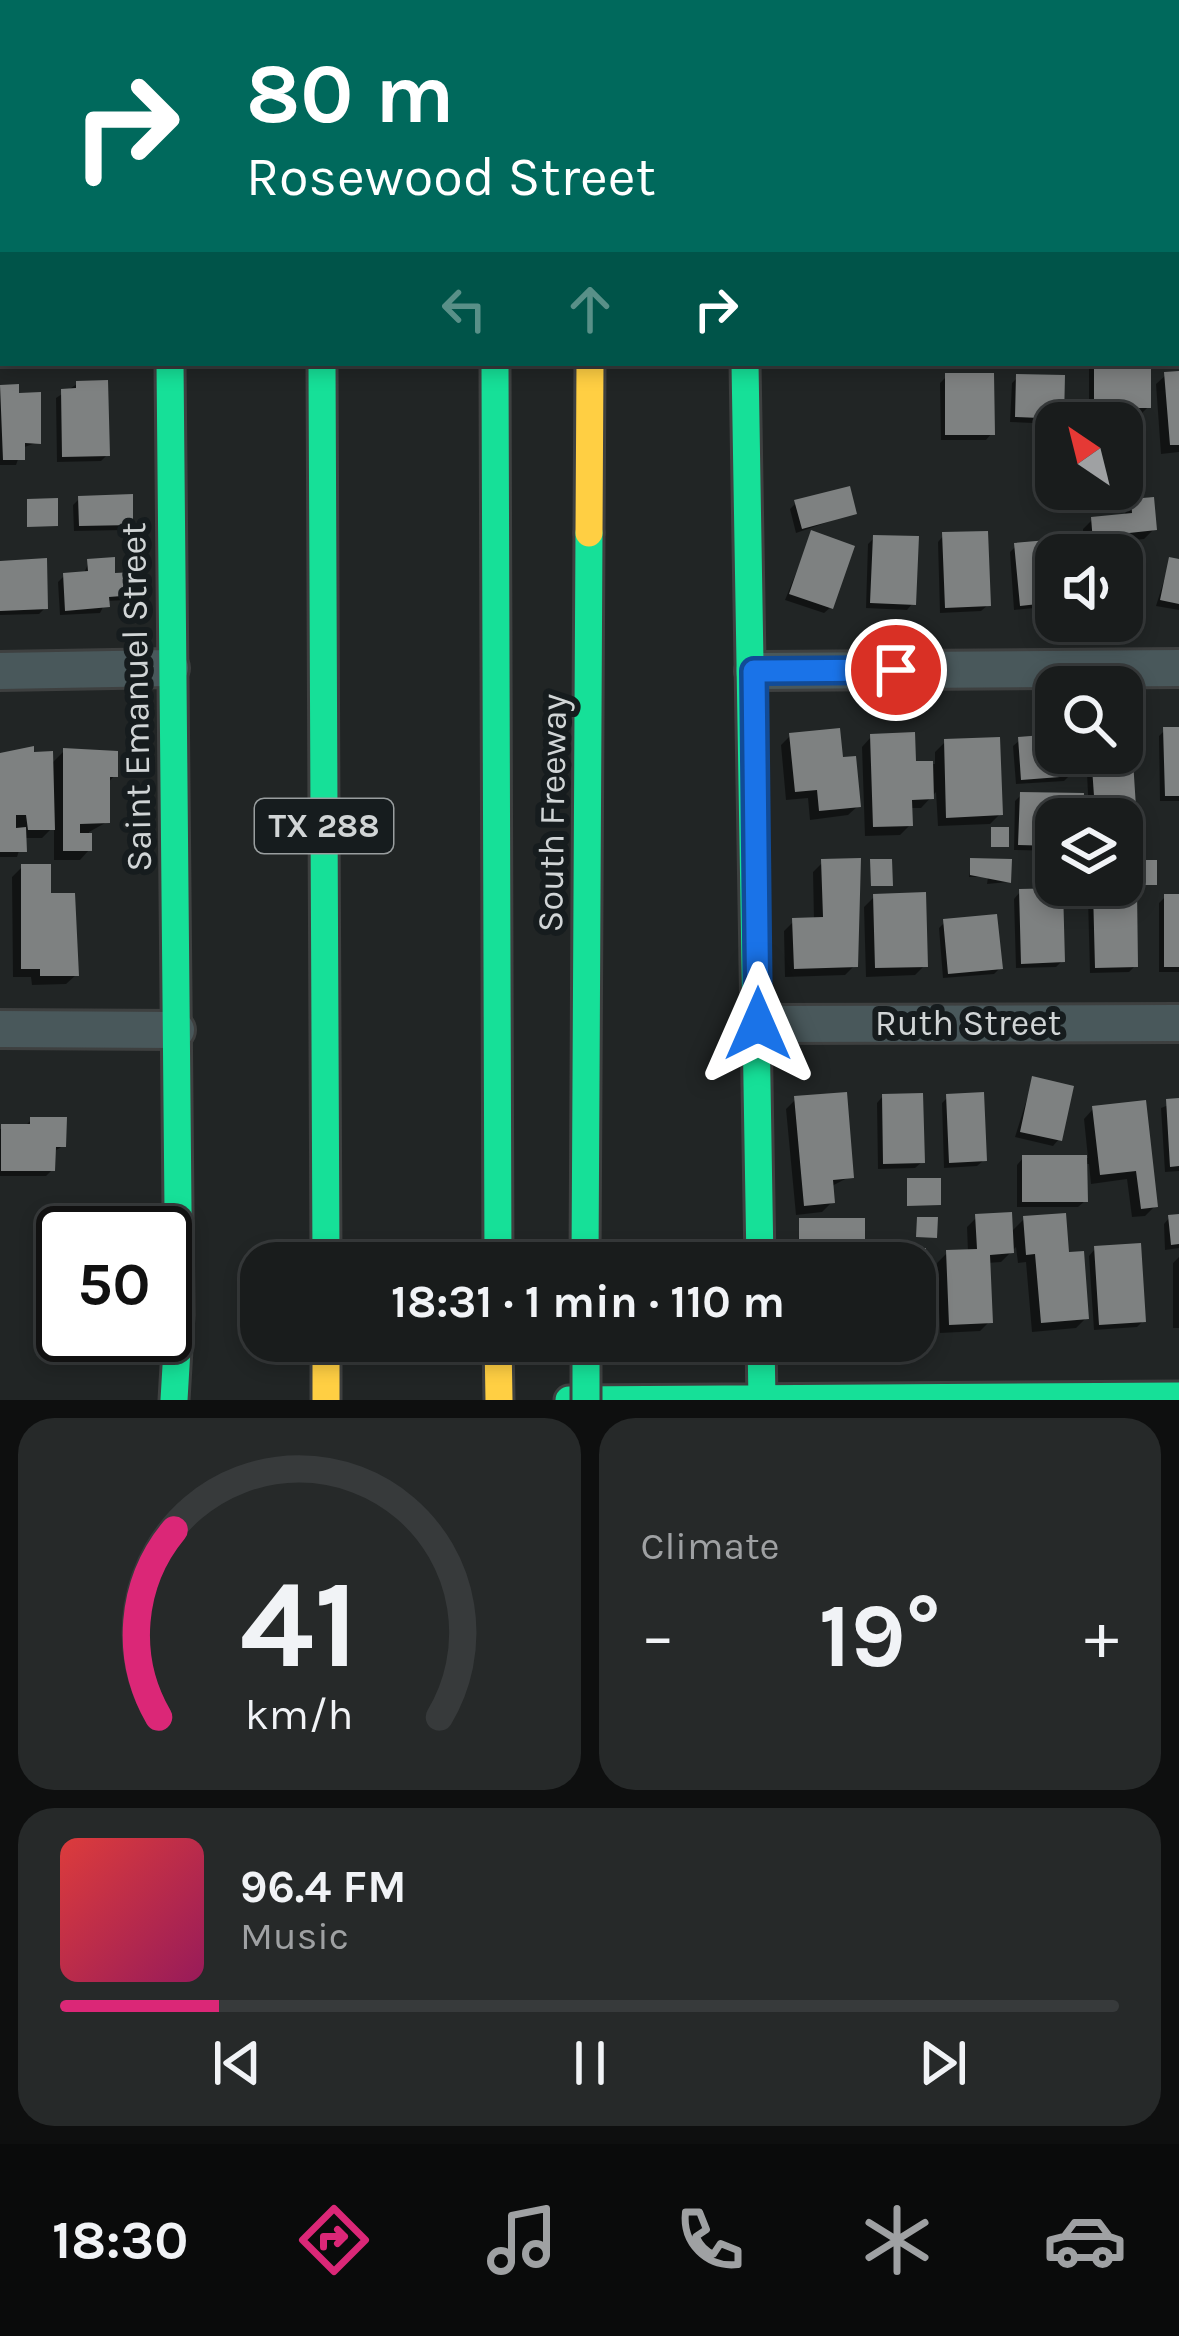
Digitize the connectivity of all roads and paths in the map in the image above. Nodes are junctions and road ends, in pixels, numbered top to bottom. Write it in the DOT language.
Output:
graph roads {
  1 [pos="170,366"];
  2 [pos="322,366"];
  3 [pos="495,366"];
  4 [pos="590,366"];
  5 [pos="746,366"];
  6 [pos="170,668"];
  7 [pos="1179,668"];
  8 [pos="0,671"];
  9 [pos="754,671"];
  10 [pos="1179,1023"];
  11 [pos="758,1024"];
  12 [pos="0,1029"];
  13 [pos="176,1030"];
  14 [pos="326,1242"];
  15 [pos="498,1242"];
  16 [pos="584,1242"];
  17 [pos="760,1242"];
  18 [pos="326,1362"];
  19 [pos="499,1362"];
  20 [pos="586,1362"];
  21 [pos="761,1362"];
  22 [pos="1179,1396"];
  23 [pos="762,1398"];
  24 [pos="174,1400"];
  25 [pos="326,1400"];
  26 [pos="499,1400"];
  27 [pos="569,1400"];
  28 [pos="586,1400"];
  1 -- 6 [label="main road, Saint Emanuel Street"];
  2 -- 14 [label="main road, TX 288"];
  3 -- 15 [label="main road"];
  4 -- 16 [label="main road, South Freeway"];
  5 -- 9 [label="main road"];
  6 -- 8 [label="street"];
  6 -- 13 [label="main road, Saint Emanuel Street"];
  7 -- 9 [label="street"];
  9 -- 11 [label="main road"];
  10 -- 11 [label="street, Ruth Street"];
  11 -- 17 [label="main road"];
  12 -- 13 [label="street"];
  13 -- 24 [label="main road, Saint Emanuel Street"];
  18 -- 25 [label="main road"];
  19 -- 26 [label="main road"];
  20 -- 28 [label="main road, bridge"];
  21 -- 23 [label="main road"];
  22 -- 23 [label="main road"];
  23 -- 27 [label="main road"];
}
